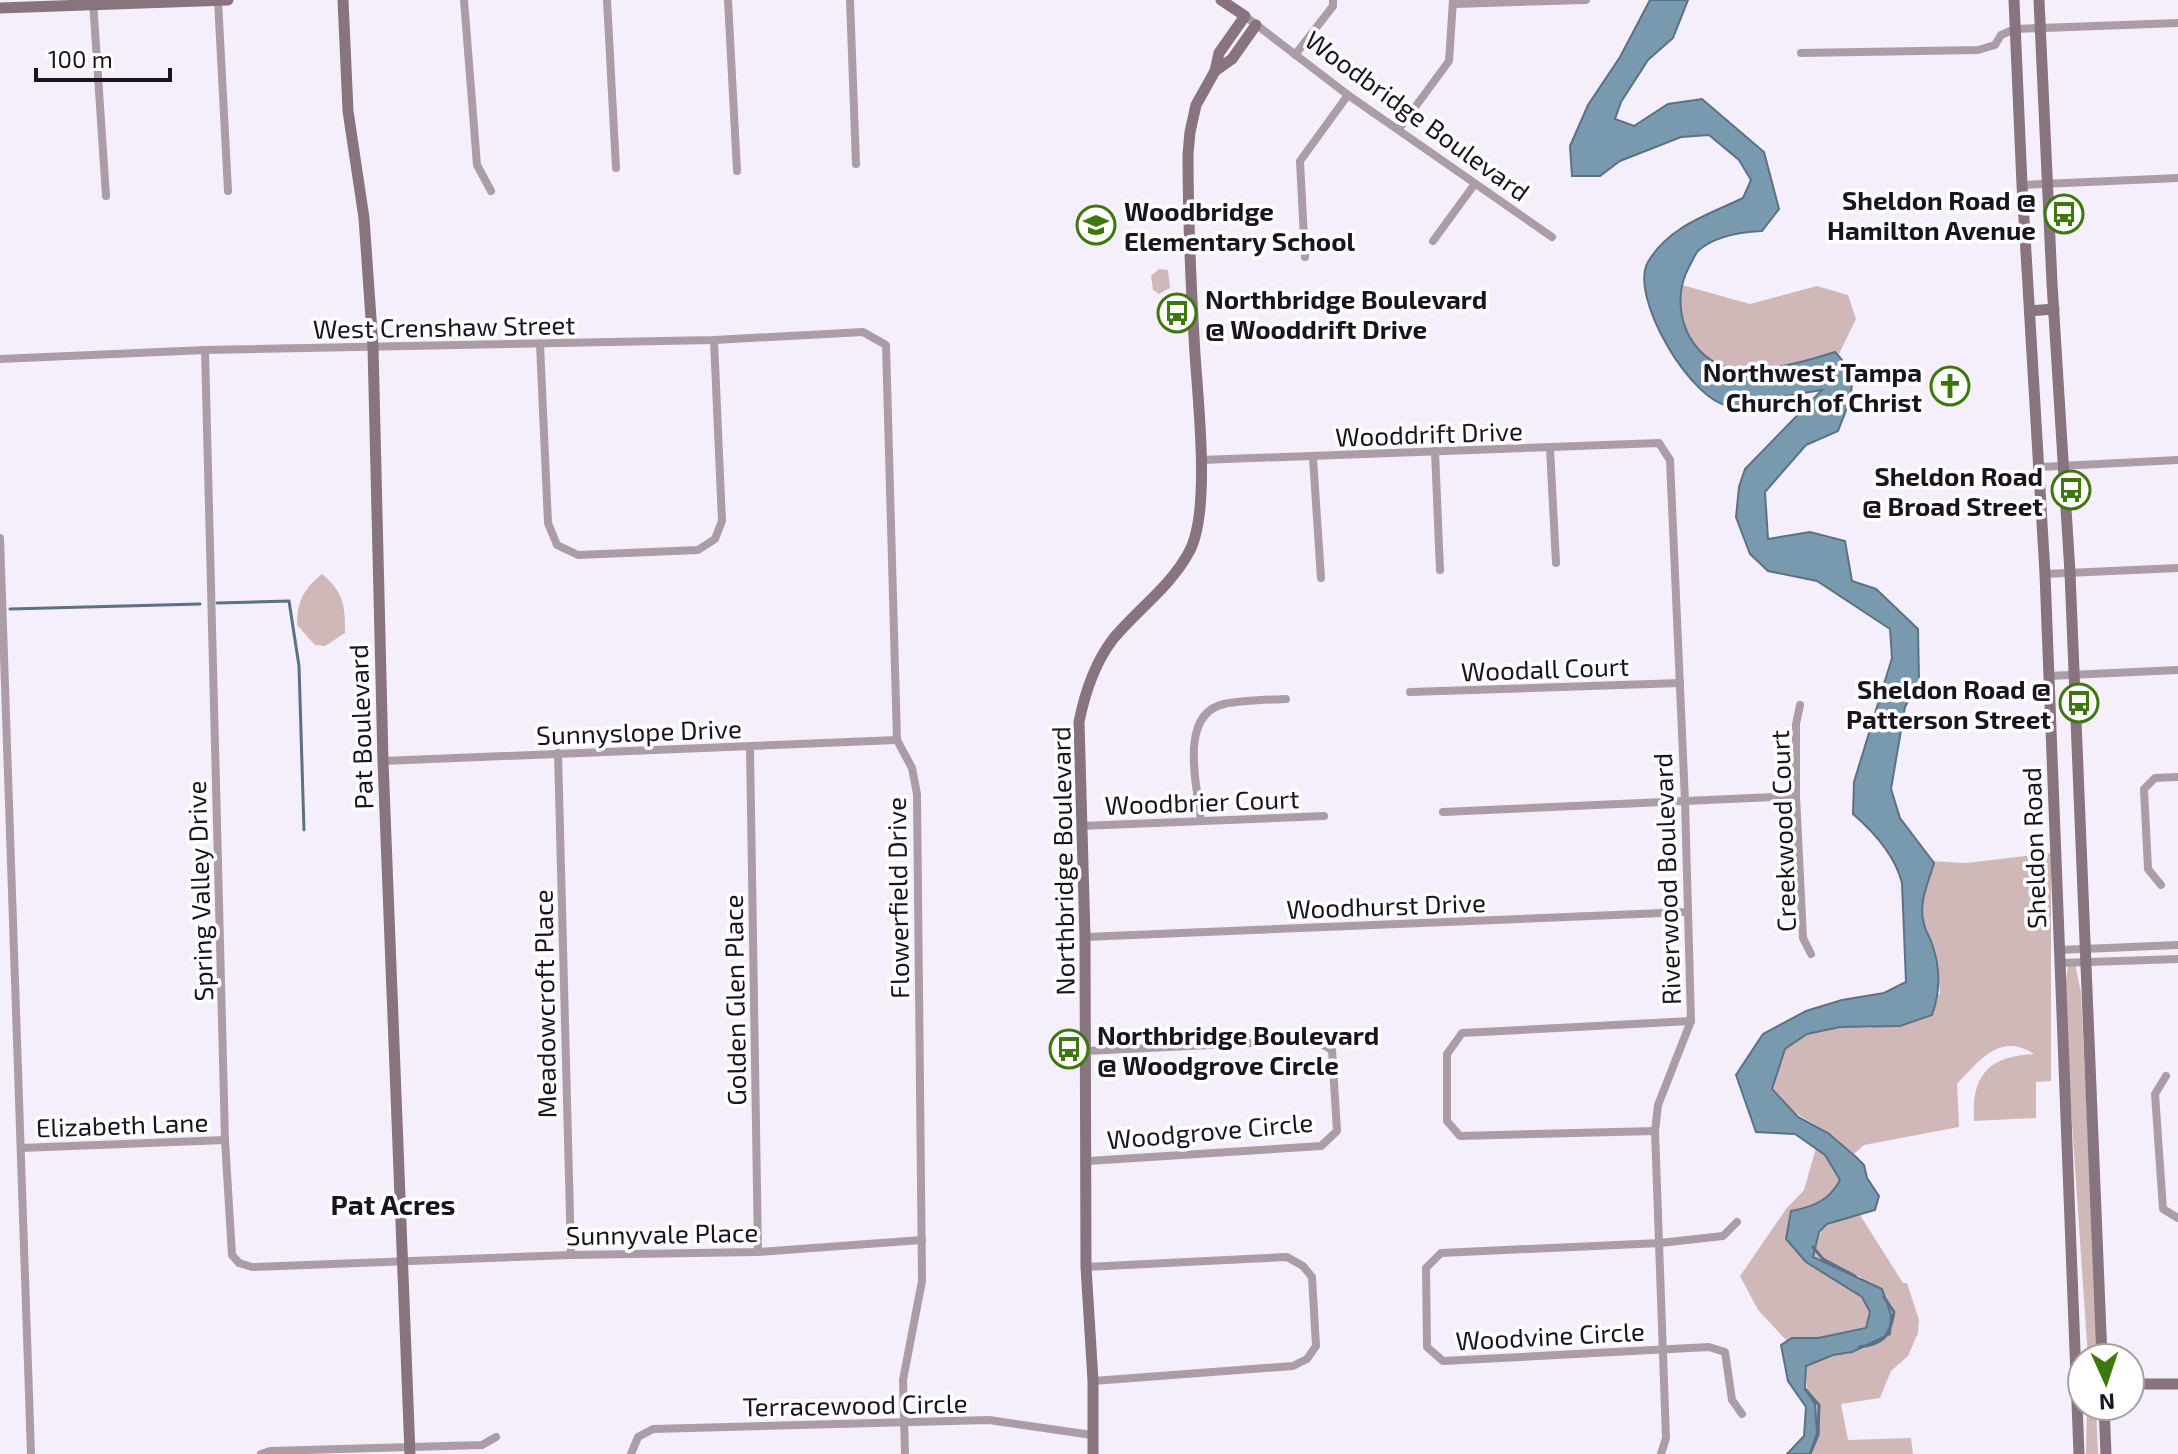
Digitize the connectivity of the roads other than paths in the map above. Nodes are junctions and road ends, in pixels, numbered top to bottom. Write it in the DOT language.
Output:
graph roads {
  1 [pos="218,0"];
  2 [pos="228,0"];
  3 [pos="343,0"];
  4 [pos="464,0"];
  5 [pos="607,0"];
  6 [pos="728,0"];
  7 [pos="850,0"];
  8 [pos="1221,0"];
  9 [pos="1333,0"];
  10 [pos="1586,0"];
  11 [pos="2014,0"];
  12 [pos="2039,0"];
  13 [pos="93,2"];
  14 [pos="1453,2"];
  15 [pos="0,8"];
  16 [pos="1245,16"];
  17 [pos="2178,23"];
  18 [pos="1256,25"];
  19 [pos="2040,28"];
  20 [pos="2015,29"];
  21 [pos="1801,53"];
  22 [pos="1295,55"];
  23 [pos="1215,71"];
  24 [pos="1348,95"];
  25 [pos="1399,129"];
  26 [pos="856,164"];
  27 [pos="616,168"];
  28 [pos="737,171"];
  29 [pos="2178,178"];
  30 [pos="2047,184"];
  31 [pos="1474,185"];
  32 [pos="2022,185"];
  33 [pos="228,191"];
  34 [pos="491,191"];
  35 [pos="106,196"];
  36 [pos="1552,237"];
  37 [pos="1433,241"];
  38 [pos="1305,257"];
  39 [pos="2054,309"];
  40 [pos="2030,311"];
  41 [pos="714,340"];
  42 [pos="540,344"];
  43 [pos="886,345"];
  44 [pos="373,347"];
  45 [pos="205,350"];
  46 [pos="0,359"];
  47 [pos="1659,443"];
  48 [pos="1550,448"];
  49 [pos="1435,451"];
  50 [pos="1313,458"];
  51 [pos="1201,460"];
  52 [pos="2178,460"];
  53 [pos="2063,465"];
  54 [pos="2040,467"];
  55 [pos="0,538"];
  56 [pos="1556,563"];
  57 [pos="2178,568"];
  58 [pos="1440,570"];
  59 [pos="2070,573"];
  60 [pos="2045,574"];
  61 [pos="1321,578"];
  62 [pos="2178,670"];
  63 [pos="2074,675"];
  64 [pos="2048,676"];
  65 [pos="1680,683"];
  66 [pos="1410,692"];
  67 [pos="1286,699"];
  68 [pos="1800,705"];
  69 [pos="897,740"];
  70 [pos="750,747"];
  71 [pos="558,753"];
  72 [pos="383,761"];
  73 [pos="2178,777"];
  74 [pos="1796,796"];
  75 [pos="1685,801"];
  76 [pos="1443,812"];
  77 [pos="1324,816"];
  78 [pos="1201,820"];
  79 [pos="1081,826"];
  80 [pos="2161,885"];
  81 [pos="1687,912"];
  82 [pos="1085,937"];
  83 [pos="2178,945"];
  84 [pos="2085,949"];
  85 [pos="2059,950"];
  86 [pos="1811,954"];
  87 [pos="2178,959"];
  88 [pos="2060,963"];
  89 [pos="2085,963"];
  90 [pos="1691,1021"];
  91 [pos="1086,1051"];
  92 [pos="2166,1076"];
  93 [pos="1655,1131"];
  94 [pos="225,1140"];
  95 [pos="21,1148"];
  96 [pos="1088,1161"];
  97 [pos="2178,1218"];
  98 [pos="1737,1222"];
  99 [pos="922,1240"];
  100 [pos="1660,1243"];
  101 [pos="758,1252"];
  102 [pos="571,1255"];
  103 [pos="402,1261"];
  104 [pos="1086,1267"];
  105 [pos="2077,1342"];
  106 [pos="2101,1342"];
  107 [pos="1663,1349"];
  108 [pos="1093,1381"];
  109 [pos="2146,1384"];
  110 [pos="2178,1384"];
  111 [pos="1742,1414"];
  112 [pos="905,1422"];
  113 [pos="2079,1422"];
  114 [pos="2105,1422"];
  115 [pos="1092,1435"];
  116 [pos="496,1437"];
  117 [pos="410,1451"];
  118 [pos="31,1454"];
  119 [pos="261,1454"];
  120 [pos="631,1454"];
  121 [pos="905,1454"];
  122 [pos="1093,1454"];
  123 [pos="1661,1454"];
  124 [pos="2079,1454"];
  125 [pos="2106,1454"];
  1 -- 2 [label="street"];
  1 -- 13 [label="street"];
  1 -- 33 [label="street"];
  3 -- 44 [label="street, Pat Boulevard"];
  4 -- 34 [label="street"];
  5 -- 27 [label="street"];
  6 -- 28 [label="street"];
  7 -- 26 [label="street"];
  8 -- 16 [label="street, Woodbridge Boulevard"];
  9 -- 22 [label="street"];
  10 -- 14 [label="street"];
  11 -- 20 [label="street, Sheldon Road"];
  12 -- 19 [label="street, Sheldon Road"];
  13 -- 15 [label="street"];
  13 -- 35 [label="street"];
  14 -- 25 [label="street"];
  16 -- 18 [label="street, Woodbridge Boulevard"];
  16 -- 23 [label="street, Northbridge Boulevard"];
  17 -- 19 [label="street"];
  18 -- 22 [label="street, Woodbridge Boulevard"];
  18 -- 23 [label="street, Northbridge Boulevard"];
  19 -- 20 [label="street"];
  19 -- 30 [label="street, Sheldon Road"];
  20 -- 21 [label="street"];
  20 -- 32 [label="street, Sheldon Road"];
  22 -- 24 [label="street, Woodbridge Boulevard"];
  23 -- 51 [label="street, Northbridge Boulevard"];
  24 -- 25 [label="street, Woodbridge Boulevard"];
  24 -- 38 [label="street"];
  25 -- 31 [label="street, Woodbridge Boulevard"];
  29 -- 30 [label="street"];
  30 -- 32 [label="street"];
  30 -- 39 [label="street, Sheldon Road"];
  31 -- 36 [label="street, Woodbridge Boulevard"];
  31 -- 37 [label="street"];
  32 -- 40 [label="street, Sheldon Road"];
  39 -- 40 [label="street"];
  39 -- 53 [label="street, Sheldon Road"];
  40 -- 54 [label="street, Sheldon Road"];
  41 -- 42 [label="street, West Crenshaw Street"];
  41 -- 42 [label="street"];
  41 -- 43 [label="street, West Crenshaw Street"];
  42 -- 44 [label="street, West Crenshaw Street"];
  43 -- 69 [label="street, Flowerfield Drive"];
  44 -- 45 [label="street, West Crenshaw Street"];
  44 -- 72 [label="street, Pat Boulevard"];
  45 -- 46 [label="street, West Crenshaw Street"];
  45 -- 94 [label="street, Spring Valley Drive"];
  47 -- 48 [label="street, Wooddrift Drive"];
  47 -- 65 [label="street, Riverwood Boulevard"];
  48 -- 49 [label="street, Wooddrift Drive"];
  48 -- 56 [label="street"];
  49 -- 50 [label="street, Wooddrift Drive"];
  49 -- 58 [label="street"];
  50 -- 51 [label="street, Wooddrift Drive"];
  50 -- 61 [label="street"];
  51 -- 79 [label="street, Northbridge Boulevard"];
  52 -- 53 [label="street"];
  53 -- 54 [label="street"];
  53 -- 59 [label="street, Sheldon Road"];
  54 -- 60 [label="street, Sheldon Road"];
  55 -- 95 [label="street"];
  57 -- 59 [label="street"];
  59 -- 60 [label="street"];
  59 -- 63 [label="street, Sheldon Road"];
  60 -- 64 [label="street, Sheldon Road"];
  62 -- 63 [label="street"];
  63 -- 64 [label="street"];
  63 -- 84 [label="street, Sheldon Road"];
  64 -- 85 [label="street, Sheldon Road"];
  65 -- 66 [label="street, Woodall Court"];
  65 -- 75 [label="street, Riverwood Boulevard"];
  67 -- 78 [label="street"];
  68 -- 74 [label="street, Creekwood Court"];
  69 -- 70 [label="street, Sunnyslope Drive"];
  69 -- 99 [label="street, Flowerfield Drive"];
  70 -- 71 [label="street, Sunnyslope Drive"];
  70 -- 101 [label="street, Golden Glen Place"];
  71 -- 72 [label="street, Sunnyslope Drive"];
  71 -- 102 [label="street, Meadowcroft Place"];
  72 -- 103 [label="street, Pat Boulevard"];
  73 -- 80 [label="street"];
  74 -- 75 [label="street"];
  74 -- 86 [label="street, Creekwood Court"];
  75 -- 76 [label="street"];
  75 -- 81 [label="street, Riverwood Boulevard"];
  77 -- 78 [label="street, Woodbrier Court"];
  78 -- 79 [label="street, Woodbrier Court"];
  79 -- 82 [label="street, Northbridge Boulevard"];
  81 -- 82 [label="street, Woodhurst Drive"];
  81 -- 90 [label="street, Riverwood Boulevard"];
  82 -- 91 [label="street, Northbridge Boulevard"];
  83 -- 84 [label="street"];
  84 -- 85 [label="street"];
  84 -- 89 [label="street, Sheldon Road"];
  85 -- 88 [label="street, Sheldon Road"];
  87 -- 89 [label="street"];
  88 -- 89 [label="street"];
  88 -- 105 [label="street, Sheldon Road"];
  89 -- 106 [label="street, Sheldon Road"];
  90 -- 93 [label="street, Riverwood Boulevard"];
  90 -- 93 [label="street"];
  91 -- 96 [label="street, Northbridge Boulevard"];
  91 -- 96 [label="street, Woodgrove Circle"];
  92 -- 97 [label="street"];
  93 -- 100 [label="street, Riverwood Boulevard"];
  94 -- 95 [label="street, Elizabeth Lane"];
  94 -- 103 [label="street, Spring Valley Drive"];
  95 -- 118 [label="street"];
  96 -- 104 [label="street, Northbridge Boulevard"];
  98 -- 100 [label="street, Woodvine Circle"];
  99 -- 101 [label="street, Sunnyvale Place"];
  99 -- 112 [label="street, Flowerfield Drive"];
  100 -- 107 [label="street, Riverwood Boulevard"];
  100 -- 107 [label="street, Woodvine Circle"];
  101 -- 102 [label="street, Sunnyvale Place"];
  102 -- 103 [label="street, Sunnyvale Place"];
  103 -- 117 [label="street, Pat Boulevard"];
  104 -- 108 [label="street, Northbridge Boulevard"];
  104 -- 108 [label="street"];
  107 -- 111 [label="street, Woodvine Circle"];
  107 -- 123 [label="street, Riverwood Boulevard"];
  108 -- 115 [label="street, Northbridge Boulevard"];
  109 -- 110 [label="street"];
  112 -- 115 [label="street, Terracewood Circle"];
  112 -- 120 [label="street, Terracewood Circle"];
  112 -- 121 [label="street, Flowerfield Drive"];
  113 -- 124 [label="street, Sheldon Road"];
  114 -- 125 [label="street"];
  115 -- 122 [label="street, Northbridge Boulevard"];
  116 -- 117 [label="street"];
  117 -- 119 [label="street"];
}
